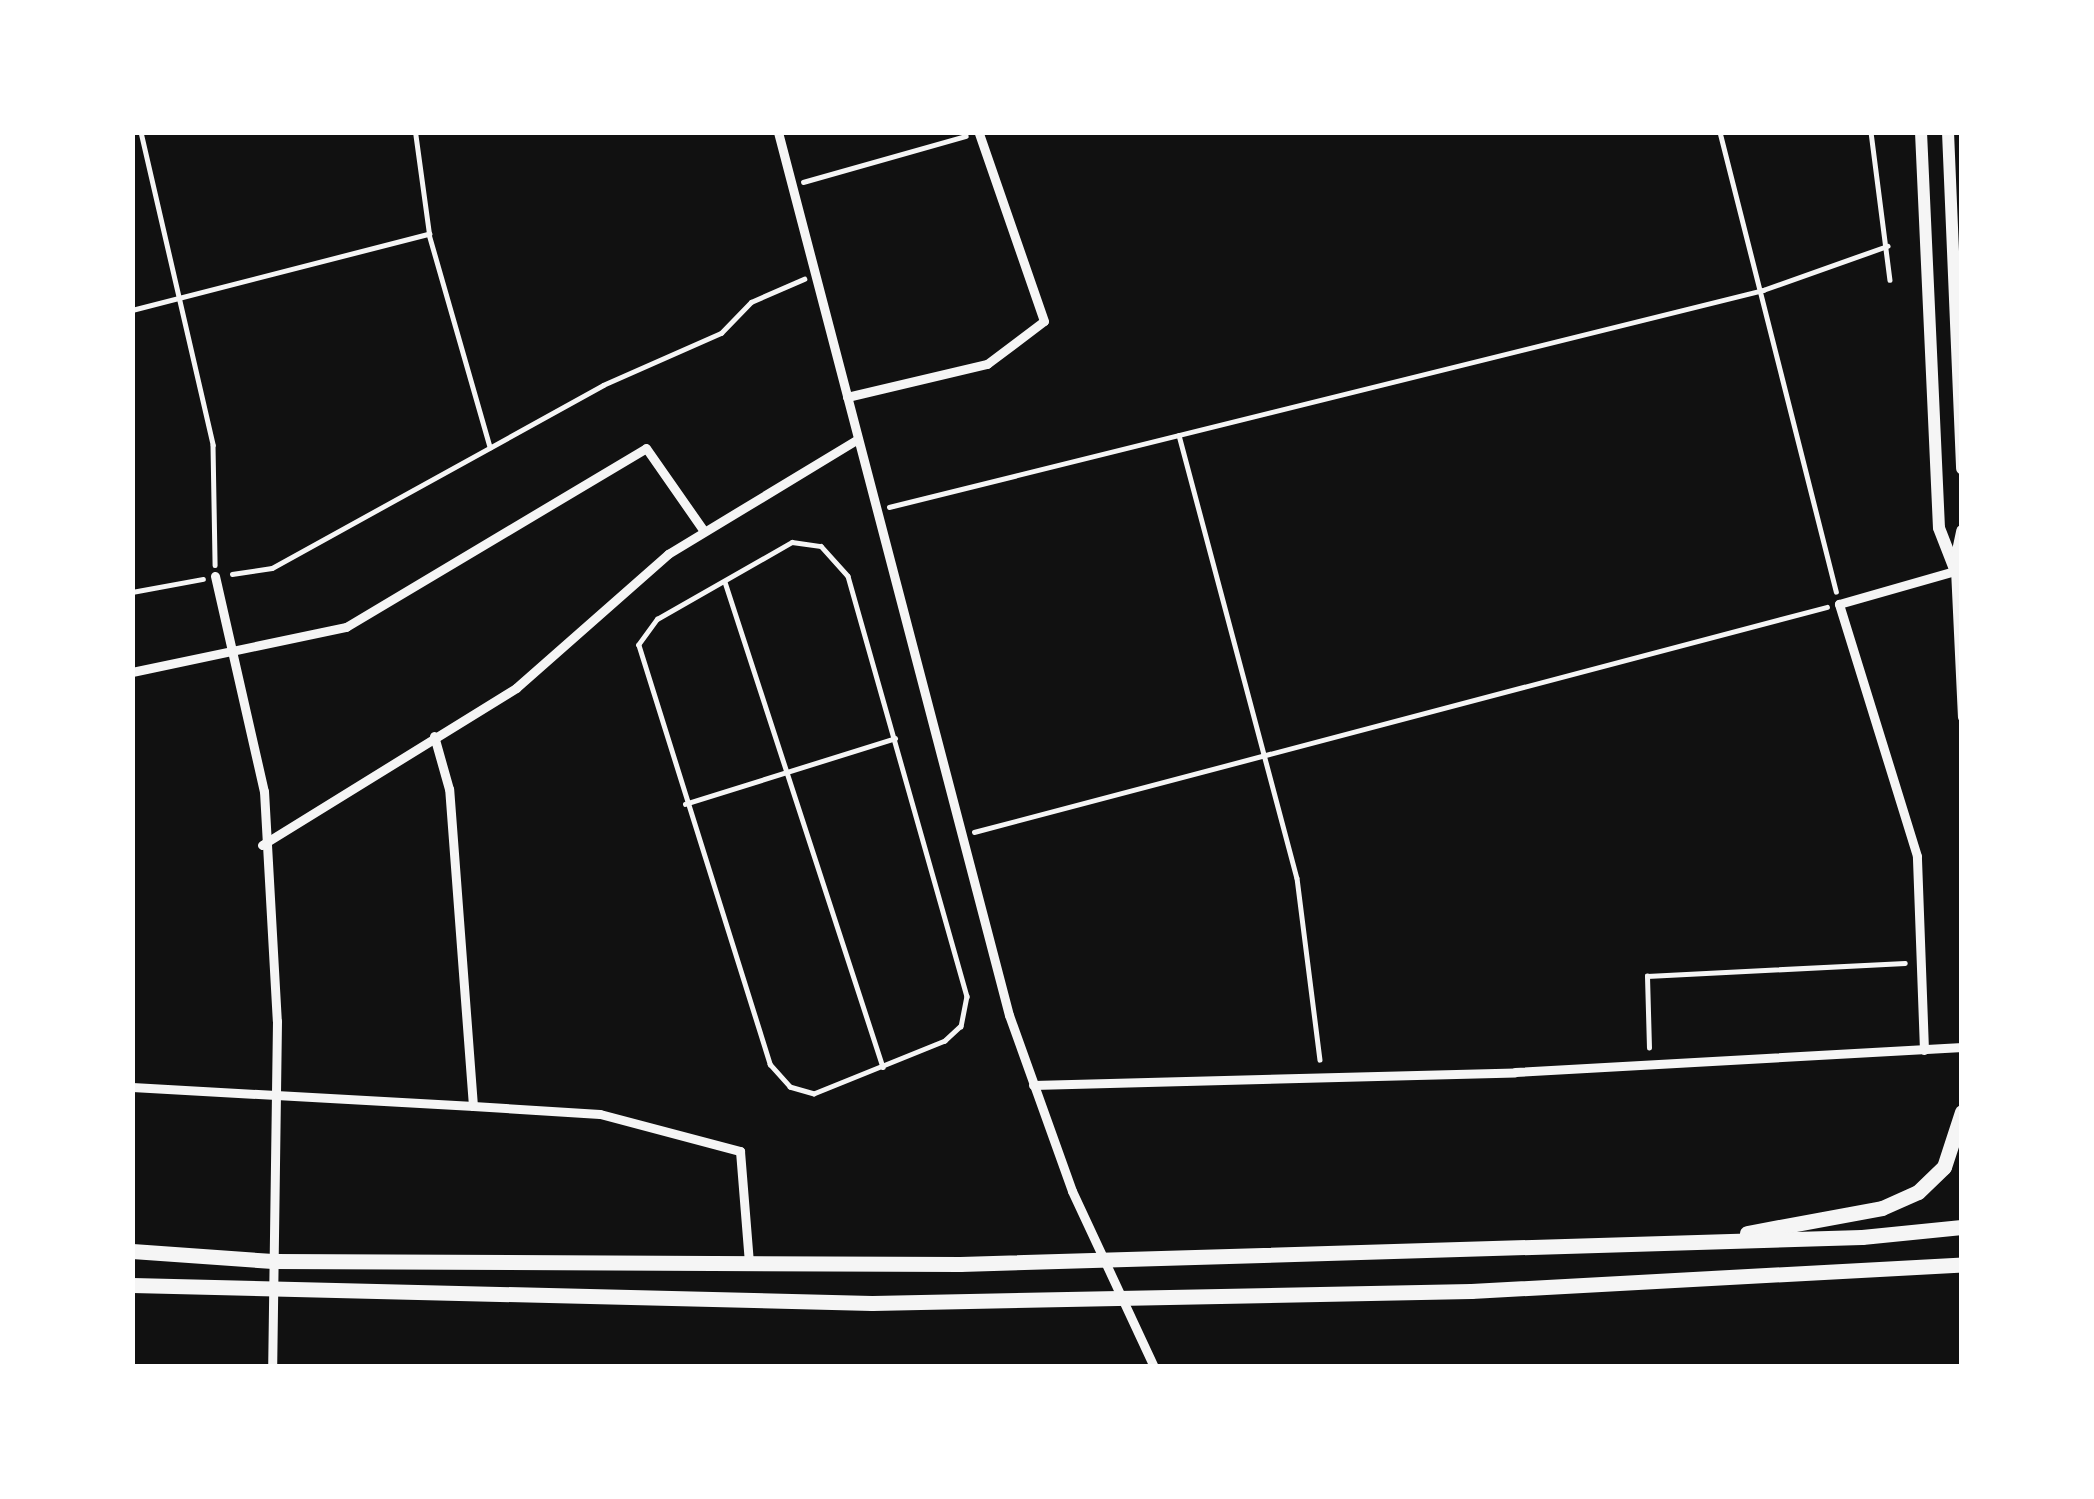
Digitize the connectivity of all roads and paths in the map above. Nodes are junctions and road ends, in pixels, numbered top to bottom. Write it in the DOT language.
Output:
graph roads {
  1 [pos="141,132"];
  2 [pos="415,132"];
  3 [pos="778,132"];
  4 [pos="1720,132"];
  5 [pos="1871,132"];
  6 [pos="1921,132"];
  7 [pos="1948,132"];
  8 [pos="980,133"];
  9 [pos="792,185"];
  10 [pos="429,233"];
  11 [pos="1887,246"];
  12 [pos="814,276"];
  13 [pos="1890,280"];
  14 [pos="1763,290"];
  15 [pos="183,298"];
  16 [pos="132,310"];
  17 [pos="847,397"];
  18 [pos="1179,433"];
  19 [pos="858,439"];
  20 [pos="490,447"];
  21 [pos="1962,469"];
  22 [pos="878,510"];
  23 [pos="704,531"];
  24 [pos="1962,531"];
  25 [pos="1958,569"];
  26 [pos="215,577"];
  27 [pos="725,580"];
  28 [pos="132,592"];
  29 [pos="1838,604"];
  30 [pos="229,651"];
  31 [pos="132,672"];
  32 [pos="1962,717"];
  33 [pos="434,736"];
  34 [pos="895,738"];
  35 [pos="1263,756"];
  36 [pos="786,772"];
  37 [pos="685,804"];
  38 [pos="963,835"];
  39 [pos="262,845"];
  40 [pos="1921,963"];
  41 [pos="1962,1047"];
  42 [pos="1924,1050"];
  43 [pos="1650,1066"];
  44 [pos="884,1067"];
  45 [pos="1320,1078"];
  46 [pos="1033,1085"];
  47 [pos="132,1087"];
  48 [pos="277,1094"];
  49 [pos="472,1106"];
  50 [pos="1962,1112"];
  51 [pos="1962,1227"];
  52 [pos="1696,1243"];
  53 [pos="132,1251"];
  54 [pos="273,1261"];
  55 [pos="1104,1261"];
  56 [pos="749,1263"];
  57 [pos="1962,1264"];
  58 [pos="132,1285"];
  59 [pos="273,1292"];
  60 [pos="1121,1296"];
  61 [pos="272,1367"];
  62 [pos="1154,1367"];
  1 -- 15 [label="path"];
  2 -- 10 [label="path"];
  3 -- 9 [label="street"];
  4 -- 14 [label="path"];
  5 -- 11 [label="path"];
  6 -- 25 [label="street"];
  7 -- 21 [label="street"];
  8 -- 9 [label="path"];
  8 -- 17 [label="street"];
  9 -- 12 [label="street"];
  10 -- 15 [label="path"];
  10 -- 20 [label="path"];
  11 -- 13 [label="path"];
  11 -- 14 [label="path"];
  12 -- 17 [label="street"];
  12 -- 20 [label="path"];
  14 -- 18 [label="path"];
  14 -- 29 [label="path"];
  15 -- 16 [label="path"];
  15 -- 26 [label="path"];
  17 -- 19 [label="street"];
  18 -- 22 [label="path"];
  18 -- 35 [label="path"];
  19 -- 22 [label="street"];
  19 -- 23 [label="street"];
  20 -- 26 [label="path"];
  22 -- 38 [label="street"];
  23 -- 30 [label="street"];
  23 -- 33 [label="street"];
  24 -- 25 [label="street"];
  25 -- 29 [label="street"];
  25 -- 32 [label="street"];
  26 -- 28 [label="path"];
  26 -- 30 [label="street"];
  27 -- 34 [label="lane"];
  27 -- 36 [label="lane"];
  27 -- 37 [label="lane"];
  29 -- 35 [label="path"];
  29 -- 40 [label="street"];
  30 -- 31 [label="street"];
  30 -- 39 [label="street"];
  33 -- 39 [label="street"];
  33 -- 49 [label="street"];
  34 -- 36 [label="lane"];
  34 -- 44 [label="lane"];
  35 -- 38 [label="path"];
  35 -- 45 [label="path"];
  36 -- 37 [label="lane"];
  36 -- 44 [label="lane"];
  37 -- 44 [label="lane"];
  38 -- 46 [label="street"];
  39 -- 48 [label="street"];
  40 -- 42 [label="street"];
  40 -- 43 [label="path"];
  41 -- 42 [label="street"];
  42 -- 43 [label="street"];
  43 -- 45 [label="street"];
  45 -- 46 [label="street"];
  46 -- 55 [label="street"];
  47 -- 48 [label="street"];
  48 -- 49 [label="street"];
  48 -- 54 [label="street"];
  49 -- 56 [label="street"];
  50 -- 52 [label="highway"];
  51 -- 52 [label="highway"];
  52 -- 55 [label="highway"];
  53 -- 54 [label="highway"];
  54 -- 56 [label="highway"];
  54 -- 59 [label="street"];
  55 -- 56 [label="highway"];
  55 -- 60 [label="street"];
  57 -- 60 [label="highway"];
  58 -- 59 [label="highway"];
  59 -- 60 [label="highway"];
  59 -- 61 [label="street"];
  60 -- 62 [label="street"];
}
